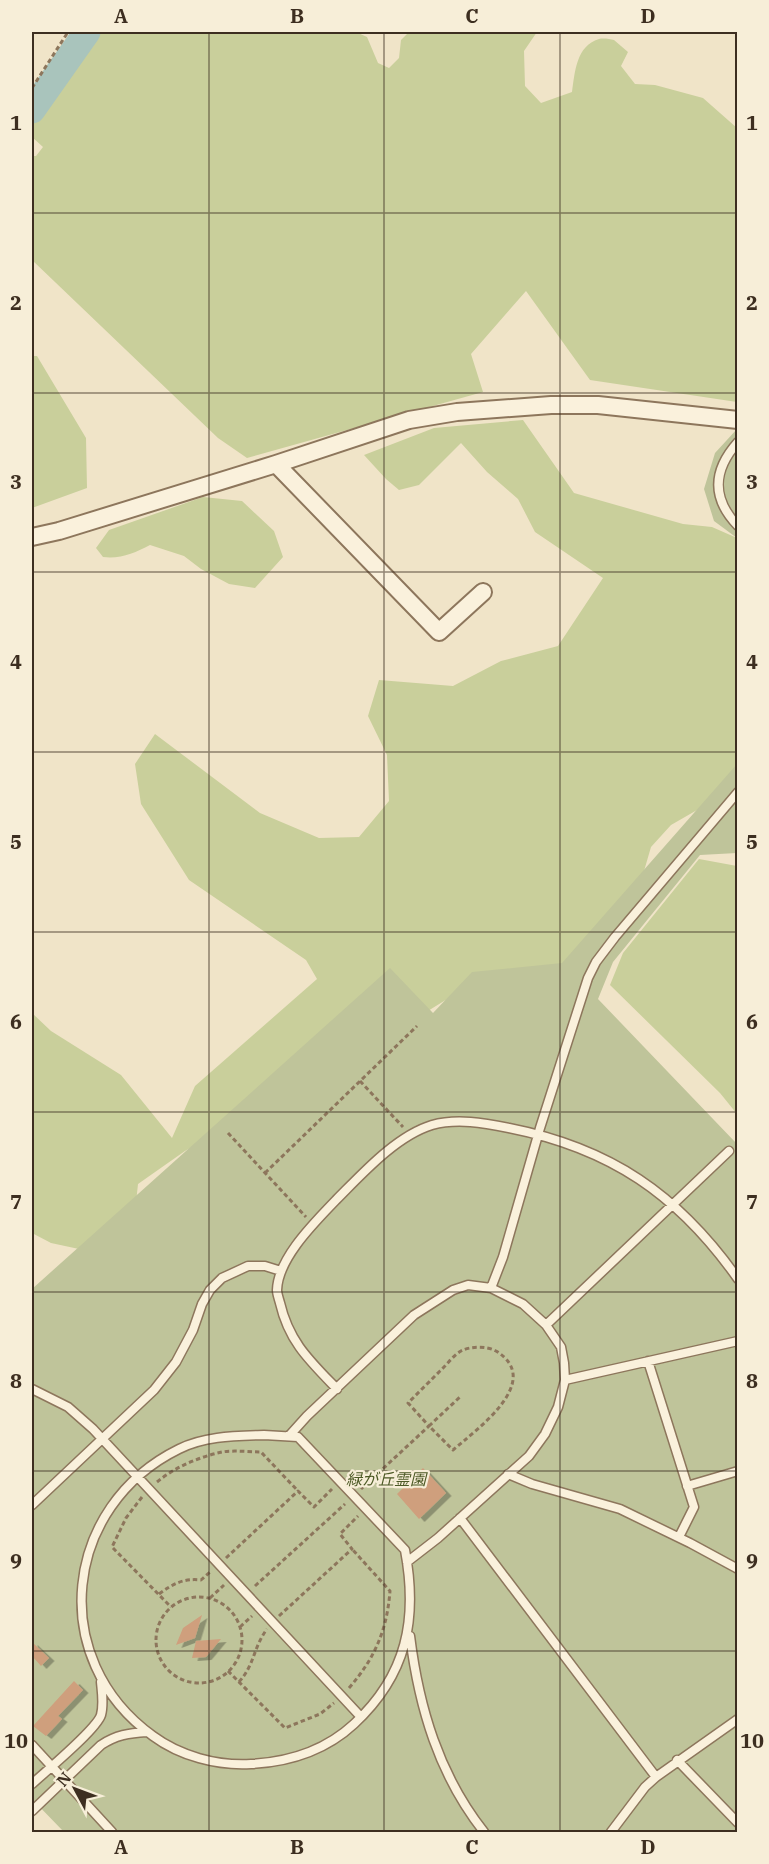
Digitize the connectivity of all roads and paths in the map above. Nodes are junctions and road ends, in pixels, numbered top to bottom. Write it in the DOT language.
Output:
graph roads {
  1 [pos="69,32"];
  2 [pos="32,88"];
  3 [pos="738,420"];
  4 [pos="738,442"];
  5 [pos="276,464"];
  6 [pos="738,526"];
  7 [pos="32,537"];
  8 [pos="483,592"];
  9 [pos="738,792"];
  10 [pos="417,1026"];
  11 [pos="360,1080"];
  12 [pos="228,1133"];
  13 [pos="538,1134"];
  14 [pos="411,1135"];
  15 [pos="729,1151"];
  16 [pos="265,1173"];
  17 [pos="673,1205"];
  18 [pos="313,1225"];
  19 [pos="281,1271"];
  20 [pos="738,1279"];
  21 [pos="491,1288"];
  22 [pos="546,1325"];
  23 [pos="738,1341"];
  24 [pos="648,1361"];
  25 [pos="565,1380"];
  26 [pos="32,1389"];
  27 [pos="337,1389"];
  28 [pos="461,1396"];
  29 [pos="429,1426"];
  30 [pos="289,1436"];
  31 [pos="103,1439"];
  32 [pos="738,1471"];
  33 [pos="508,1474"];
  34 [pos="138,1476"];
  35 [pos="340,1482"];
  36 [pos="687,1486"];
  37 [pos="150,1488"];
  38 [pos="298,1491"];
  39 [pos="354,1496"];
  40 [pos="32,1505"];
  41 [pos="366,1509"];
  42 [pos="459,1518"];
  43 [pos="679,1538"];
  44 [pos="352,1549"];
  45 [pos="408,1562"];
  46 [pos="219,1564"];
  47 [pos="738,1569"];
  48 [pos="232,1578"];
  49 [pos="247,1593"];
  50 [pos="159,1594"];
  51 [pos="210,1599"];
  52 [pos="171,1607"];
  53 [pos="261,1608"];
  54 [pos="273,1621"];
  55 [pos="409,1624"];
  56 [pos="240,1627"];
  57 [pos="228,1671"];
  58 [pos="100,1676"];
  59 [pos="239,1682"];
  60 [pos="346,1692"];
  61 [pos="336,1701"];
  62 [pos="361,1717"];
  63 [pos="738,1719"];
  64 [pos="147,1732"];
  65 [pos="32,1745"];
  66 [pos="677,1760"];
  67 [pos="50,1767"];
  68 [pos="656,1777"];
  69 [pos="63,1780"];
  70 [pos="32,1784"];
  71 [pos="32,1812"];
  72 [pos="737,1821"];
  73 [pos="112,1833"];
  74 [pos="484,1833"];
  75 [pos="611,1833"];
  1 -- 2 [label="path"];
  3 -- 5 [label="street"];
  4 -- 6 [label="lane"];
  5 -- 7 [label="street"];
  5 -- 8 [label="street"];
  9 -- 13 [label="lane"];
  10 -- 11 [label="path"];
  11 -- 14 [label="path"];
  11 -- 16 [label="path"];
  12 -- 16 [label="path"];
  13 -- 14 [label="lane"];
  13 -- 17 [label="lane"];
  13 -- 21 [label="lane"];
  14 -- 18 [label="lane"];
  15 -- 17 [label="lane"];
  16 -- 18 [label="path"];
  17 -- 20 [label="lane"];
  17 -- 22 [label="lane"];
  18 -- 19 [label="lane"];
  19 -- 27 [label="lane"];
  19 -- 31 [label="lane"];
  21 -- 22 [label="lane"];
  21 -- 27 [label="lane"];
  22 -- 25 [label="lane"];
  23 -- 24 [label="lane"];
  24 -- 25 [label="lane"];
  24 -- 36 [label="lane"];
  25 -- 33 [label="lane"];
  26 -- 31 [label="lane"];
  27 -- 30 [label="lane"];
  28 -- 29 [label="path"];
  29 -- 29 [label="path"];
  29 -- 39 [label="path"];
  30 -- 34 [label="lane"];
  30 -- 35 [label="lane"];
  31 -- 34 [label="lane"];
  31 -- 40 [label="lane"];
  32 -- 36 [label="lane"];
  33 -- 42 [label="lane"];
  33 -- 43 [label="lane"];
  34 -- 37 [label="lane"];
  34 -- 58 [label="lane"];
  35 -- 38 [label="path"];
  35 -- 39 [label="lane"];
  36 -- 43 [label="lane"];
  37 -- 38 [label="path"];
  37 -- 46 [label="lane"];
  37 -- 50 [label="path"];
  38 -- 46 [label="path"];
  39 -- 41 [label="lane"];
  39 -- 49 [label="path"];
  41 -- 44 [label="path"];
  41 -- 45 [label="lane"];
  42 -- 45 [label="lane"];
  42 -- 68 [label="lane"];
  43 -- 47 [label="lane"];
  44 -- 54 [label="path"];
  44 -- 60 [label="path"];
  45 -- 55 [label="lane"];
  46 -- 48 [label="lane"];
  46 -- 50 [label="path"];
  48 -- 49 [label="lane"];
  48 -- 51 [label="path"];
  49 -- 53 [label="lane"];
  50 -- 52 [label="path"];
  51 -- 52 [label="path"];
  51 -- 56 [label="path"];
  52 -- 57 [label="path"];
  53 -- 54 [label="lane"];
  53 -- 56 [label="path"];
  54 -- 59 [label="path"];
  54 -- 62 [label="lane"];
  55 -- 62 [label="lane"];
  55 -- 74 [label="lane"];
  56 -- 57 [label="path"];
  57 -- 59 [label="path"];
  58 -- 64 [label="lane"];
  58 -- 67 [label="lane"];
  59 -- 61 [label="path"];
  62 -- 64 [label="lane"];
  63 -- 66 [label="lane"];
  64 -- 69 [label="lane"];
  65 -- 67 [label="lane"];
  66 -- 68 [label="lane"];
  66 -- 72 [label="lane"];
  67 -- 69 [label="lane"];
  67 -- 70 [label="lane"];
  68 -- 75 [label="lane"];
  69 -- 71 [label="lane"];
  69 -- 73 [label="lane"];
}
